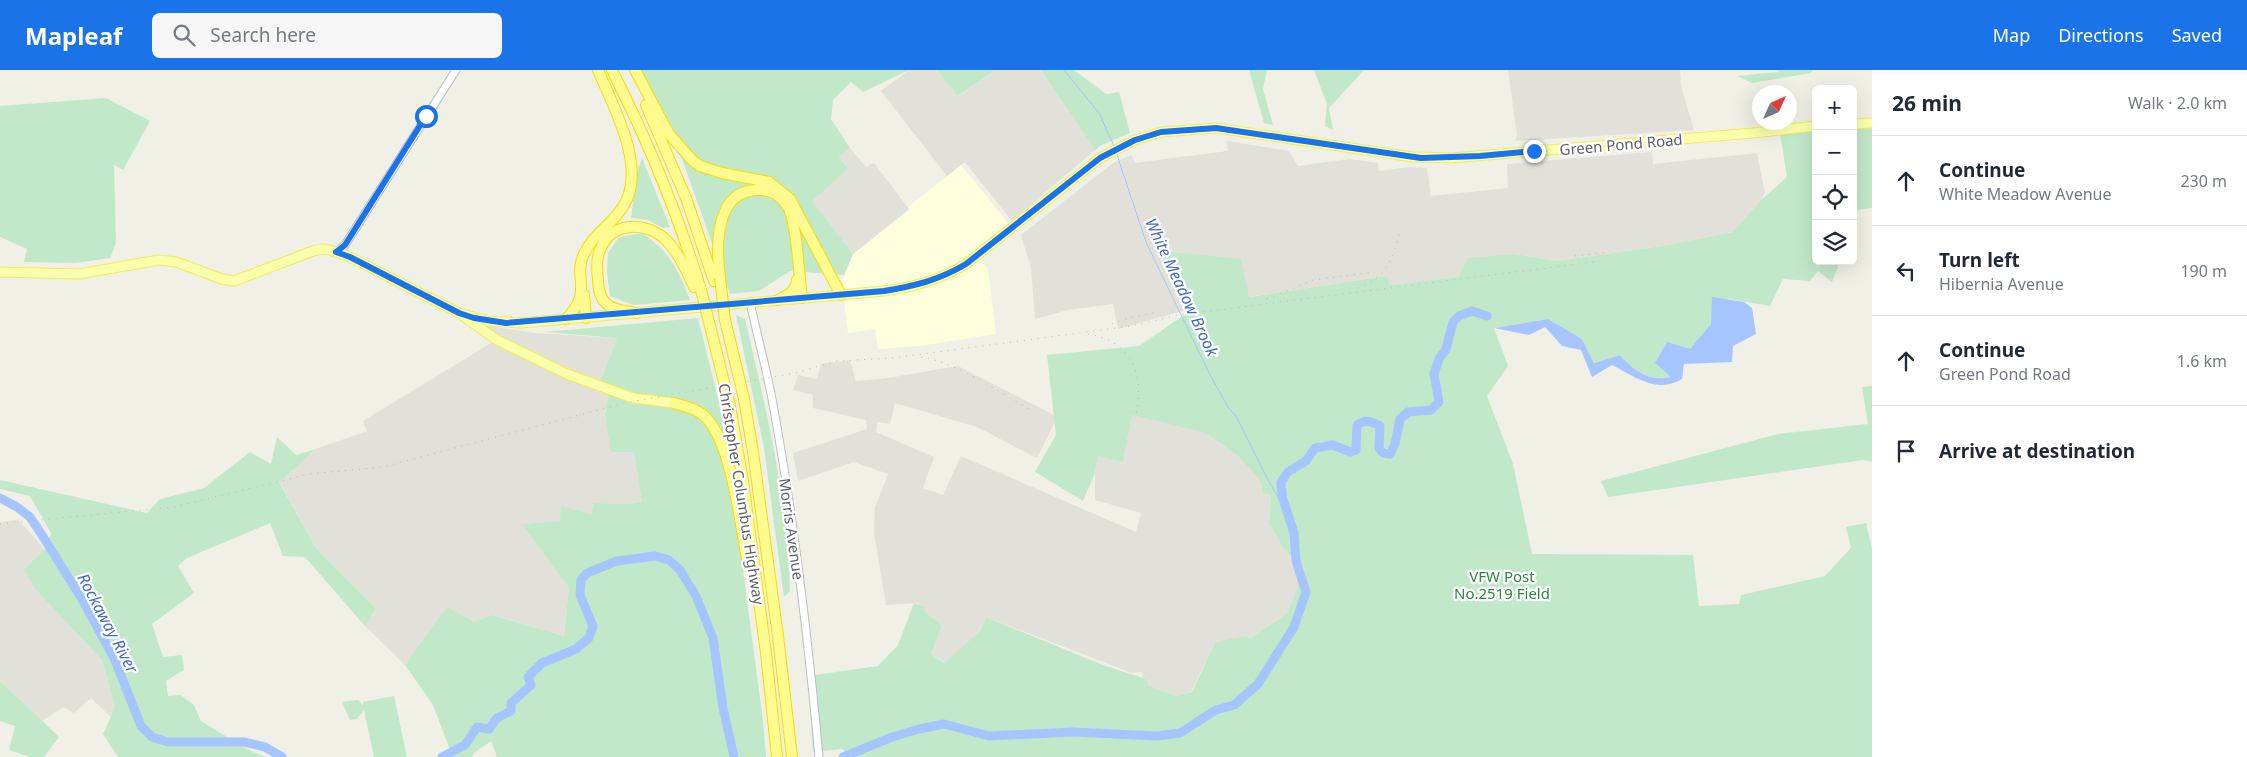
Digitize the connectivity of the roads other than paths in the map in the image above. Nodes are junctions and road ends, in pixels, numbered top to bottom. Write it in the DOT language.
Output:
graph roads {
  1 [pos="456,70"];
  2 [pos="598,70"];
  3 [pos="612,70"];
  4 [pos="629,70"];
  5 [pos="635,70"];
  6 [pos="1872,123"];
  7 [pos="1857,124"];
  8 [pos="1812,126"];
  9 [pos="336,252"];
  10 [pos="798,271"];
  11 [pos="0,272"];
  12 [pos="717,280"];
  13 [pos="582,287"];
  14 [pos="698,289"];
  15 [pos="840,294"];
  16 [pos="802,298"];
  17 [pos="778,300"];
  18 [pos="750,302"];
  19 [pos="459,313"];
  20 [pos="636,313"];
  21 [pos="586,318"];
  22 [pos="566,319"];
  23 [pos="674,403"];
  24 [pos="766,653"];
  25 [pos="791,753"];
  26 [pos="777,757"];
  27 [pos="819,757"];
  1 -- 9 [label="street"];
  2 -- 13 [label="highway"];
  3 -- 14 [label="highway"];
  4 -- 12 [label="highway"];
  5 -- 15 [label="highway"];
  6 -- 7 [label="main road"];
  8 -- 15 [label="main road, Green Pond Road"];
  9 -- 11 [label="main road"];
  9 -- 19 [label="main road"];
  10 -- 12 [label="highway"];
  10 -- 16 [label="highway"];
  10 -- 17 [label="highway"];
  12 -- 25 [label="highway, Christopher Columbus Highway, bridge"];
  13 -- 21 [label="highway"];
  13 -- 22 [label="highway"];
  14 -- 20 [label="highway"];
  14 -- 24 [label="highway, Christopher Columbus Highway, bridge"];
  15 -- 16 [label="main road, Green Pond Road"];
  16 -- 17 [label="main road, Green Pond Road"];
  17 -- 18 [label="main road, Green Pond Road"];
  18 -- 20 [label="main road, Green Pond Road"];
  18 -- 27 [label="street, Morris Avenue"];
  19 -- 22 [label="main road, Green Pond Road"];
  19 -- 23 [label="main road"];
  20 -- 21 [label="main road, Green Pond Road"];
  21 -- 22 [label="main road, Green Pond Road"];
  23 -- 24 [label="highway"];
  24 -- 26 [label="highway, Christopher Columbus Highway"];
}
